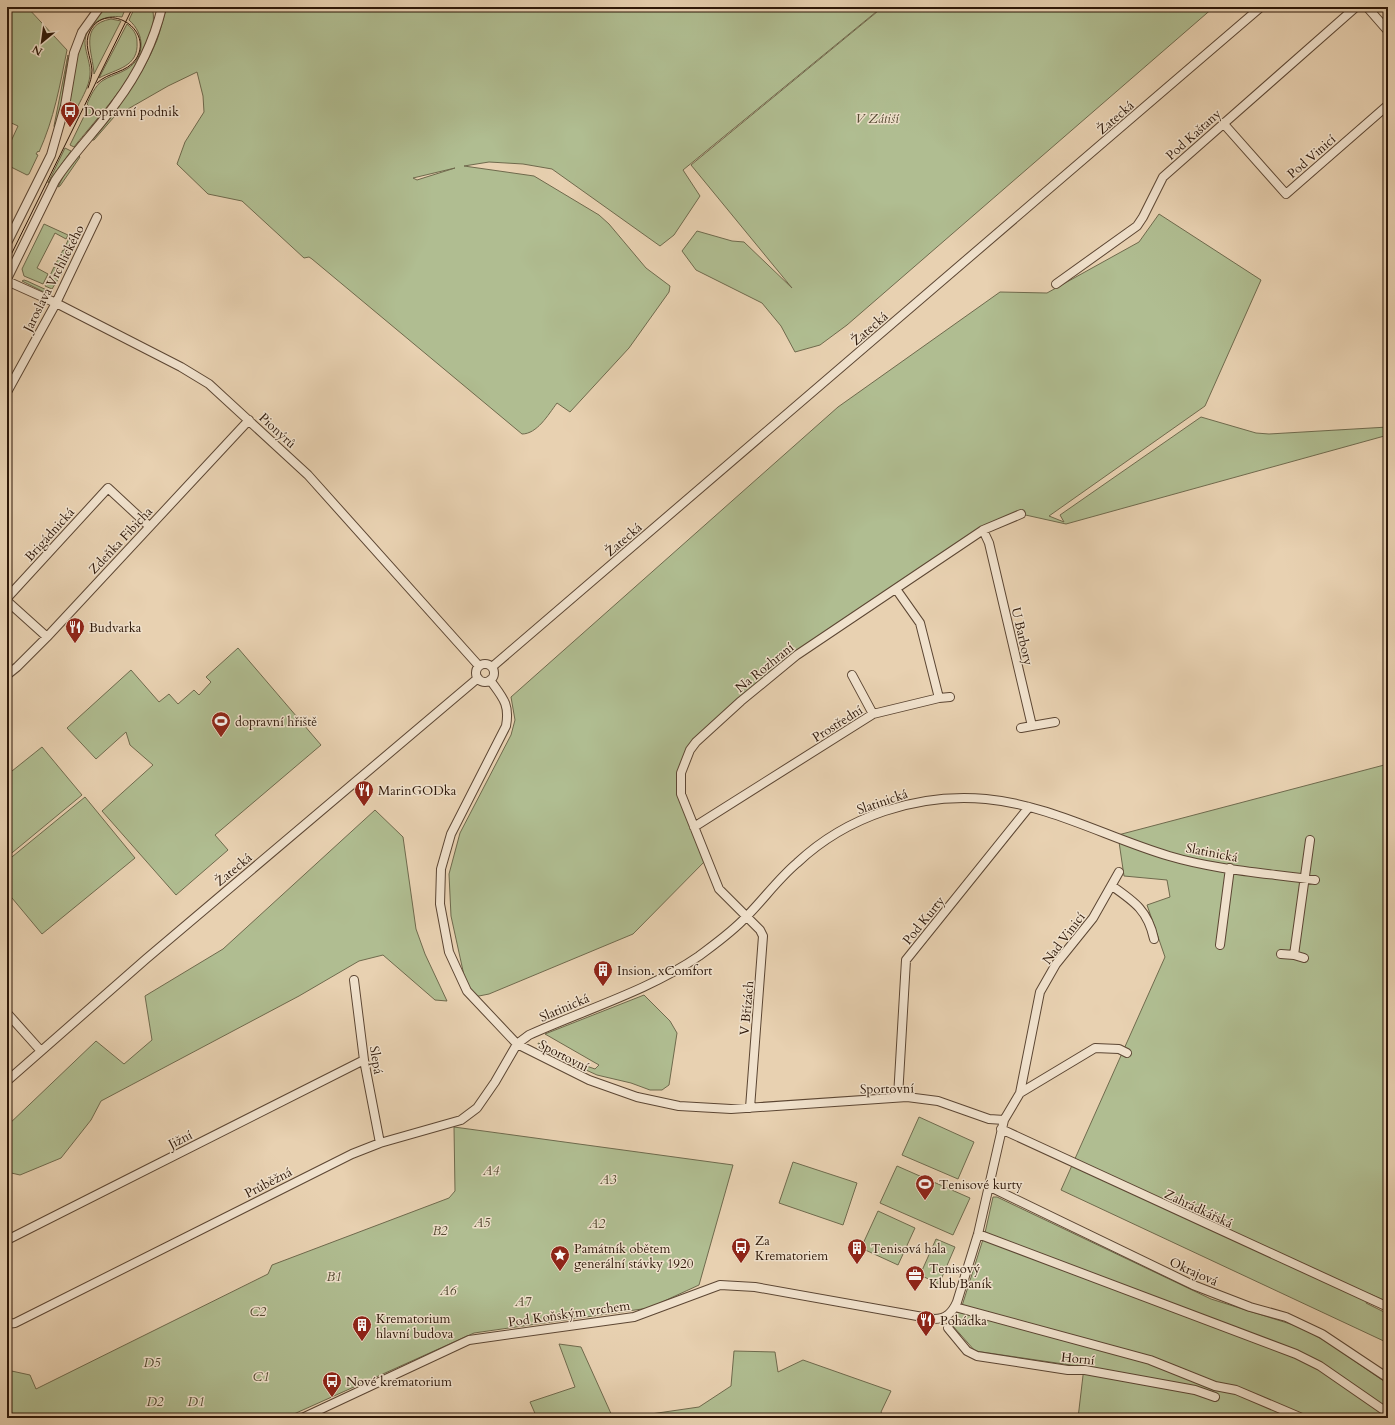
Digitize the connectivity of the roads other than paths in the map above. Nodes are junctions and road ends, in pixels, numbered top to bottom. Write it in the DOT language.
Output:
graph roads {
  1 [pos="100,7"];
  2 [pos="162,7"];
  3 [pos="1261,7"];
  4 [pos="1356,7"];
  5 [pos="1367,7"];
  6 [pos="1388,31"];
  7 [pos="1388,105"];
  8 [pos="1223,123"];
  9 [pos="97,218"];
  10 [pos="7,243"];
  11 [pos="7,280"];
  12 [pos="1056,284"];
  13 [pos="56,302"];
  14 [pos="7,392"];
  15 [pos="249,420"];
  16 [pos="1021,514"];
  17 [pos="149,526"];
  18 [pos="983,530"];
  19 [pos="896,589"];
  20 [pos="7,598"];
  21 [pos="7,602"];
  22 [pos="47,637"];
  23 [pos="479,666"];
  24 [pos="492,667"];
  25 [pos="7,675"];
  26 [pos="852,675"];
  27 [pos="478,678"];
  28 [pos="490,680"];
  29 [pos="950,697"];
  30 [pos="939,698"];
  31 [pos="873,714"];
  32 [pos="1055,722"];
  33 [pos="1032,726"];
  34 [pos="1021,728"];
  35 [pos="1029,807"];
  36 [pos="694,827"];
  37 [pos="1310,840"];
  38 [pos="1230,868"];
  39 [pos="1119,872"];
  40 [pos="1305,879"];
  41 [pos="1315,880"];
  42 [pos="1112,886"];
  43 [pos="746,917"];
  44 [pos="1154,939"];
  45 [pos="1220,945"];
  46 [pos="1281,954"];
  47 [pos="1294,955"];
  48 [pos="1304,958"];
  49 [pos="354,980"];
  50 [pos="7,1013"];
  51 [pos="517,1044"];
  52 [pos="41,1051"];
  53 [pos="1127,1054"];
  54 [pos="364,1060"];
  55 [pos="7,1081"];
  56 [pos="1020,1093"];
  57 [pos="898,1097"];
  58 [pos="750,1108"];
  59 [pos="1004,1120"];
  60 [pos="1001,1129"];
  61 [pos="380,1143"];
  62 [pos="988,1186"];
  63 [pos="978,1234"];
  64 [pos="7,1240"];
  65 [pos="955,1307"];
  66 [pos="1388,1307"];
  67 [pos="7,1324"];
  68 [pos="948,1328"];
  69 [pos="1388,1378"];
  70 [pos="1215,1397"];
  71 [pos="1388,1413"];
  72 [pos="302,1418"];
  73 [pos="1302,1418"];
  1 -- 10 [label="street"];
  2 -- 11 [label="street"];
  3 -- 24 [label="street, Žatecká"];
  4 -- 8 [label="street, Pod Kaštany"];
  5 -- 6 [label="street"];
  7 -- 8 [label="street, Pod Vinicí"];
  8 -- 12 [label="street, Pod Kaštany"];
  9 -- 13 [label="street, Jaroslava Vrchlického"];
  11 -- 13 [label="street, Pionýrů"];
  13 -- 14 [label="street, Jaroslava Vrchlického"];
  13 -- 15 [label="street, Pionýrů"];
  15 -- 17 [label="street, Zdeňka Fibicha"];
  15 -- 23 [label="street, Pionýrů"];
  16 -- 18 [label="street, Na Rozhraní"];
  17 -- 20 [label="street, Brigádnická"];
  17 -- 22 [label="street, Zdeňka Fibicha"];
  18 -- 19 [label="street, Na Rozhraní"];
  18 -- 33 [label="street, U Barbory"];
  19 -- 30 [label="street"];
  19 -- 36 [label="street, Na Rozhraní"];
  21 -- 22 [label="street"];
  22 -- 25 [label="street, Zdeňka Fibicha"];
  23 -- 24 [label="street"];
  23 -- 27 [label="street"];
  24 -- 28 [label="street"];
  26 -- 31 [label="street"];
  27 -- 28 [label="street"];
  27 -- 52 [label="street, Žatecká"];
  28 -- 51 [label="street, Sportovní"];
  29 -- 30 [label="street, Prostřední"];
  30 -- 31 [label="street, Prostřední"];
  31 -- 36 [label="street, Prostřední"];
  32 -- 33 [label="street"];
  33 -- 34 [label="street"];
  35 -- 38 [label="street, Slatinická"];
  35 -- 43 [label="street, Slatinická"];
  35 -- 57 [label="street, Pod Kurty"];
  36 -- 43 [label="street, Na Rozhraní"];
  37 -- 40 [label="street"];
  38 -- 40 [label="street, Slatinická"];
  38 -- 45 [label="street"];
  39 -- 42 [label="street, Nad Vinicí"];
  40 -- 41 [label="street, Slatinická"];
  40 -- 47 [label="street"];
  42 -- 44 [label="street"];
  42 -- 56 [label="street, Nad Vinicí"];
  43 -- 51 [label="street, Slatinická"];
  43 -- 58 [label="street, V Břízách"];
  46 -- 47 [label="street"];
  47 -- 48 [label="street"];
  49 -- 54 [label="street, Slepá"];
  50 -- 52 [label="street"];
  51 -- 58 [label="street, Sportovní"];
  51 -- 61 [label="street, Průběžná"];
  52 -- 55 [label="street, Žatecká"];
  53 -- 56 [label="street"];
  54 -- 61 [label="street, Slepá"];
  54 -- 64 [label="street, Jižní"];
  56 -- 59 [label="street"];
  57 -- 58 [label="street, Sportovní"];
  57 -- 59 [label="street, Sportovní"];
  59 -- 60 [label="street"];
  60 -- 62 [label="street"];
  60 -- 66 [label="street, Zahrádkářská"];
  61 -- 67 [label="street, Průběžná"];
  62 -- 63 [label="street"];
  62 -- 69 [label="street, Okrajová"];
  63 -- 65 [label="street"];
  63 -- 71 [label="street"];
  65 -- 72 [label="street, Pod Koňským vrchem"];
  65 -- 73 [label="street"];
  68 -- 70 [label="street, Horní"];
}
